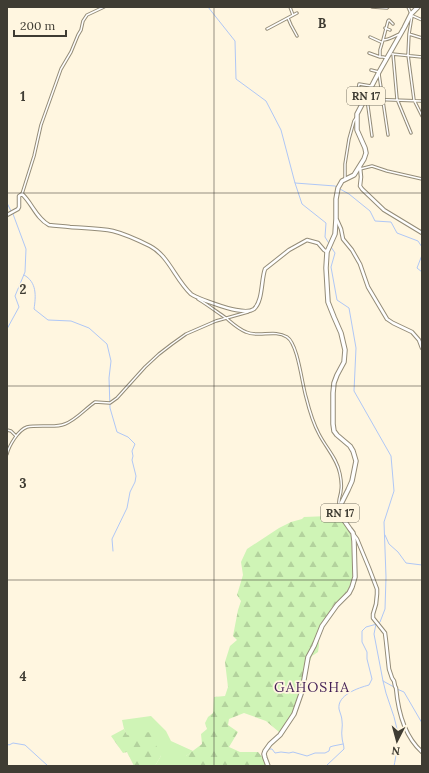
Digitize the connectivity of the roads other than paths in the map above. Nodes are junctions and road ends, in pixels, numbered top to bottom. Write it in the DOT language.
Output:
graph roads {
  1 [pos="104,7"];
  2 [pos="290,7"];
  3 [pos="372,7"];
  4 [pos="388,7"];
  5 [pos="408,7"];
  6 [pos="418,7"];
  7 [pos="298,13"];
  8 [pos="293,15"];
  9 [pos="412,15"];
  10 [pos="288,18"];
  11 [pos="422,20"];
  12 [pos="393,24"];
  13 [pos="385,28"];
  14 [pos="267,30"];
  15 [pos="390,30"];
  16 [pos="400,34"];
  17 [pos="409,34"];
  18 [pos="298,36"];
  19 [pos="370,37"];
  20 [pos="422,38"];
  21 [pos="382,42"];
  22 [pos="369,53"];
  23 [pos="391,54"];
  24 [pos="408,55"];
  25 [pos="380,57"];
  26 [pos="422,57"];
  27 [pos="387,58"];
  28 [pos="371,70"];
  29 [pos="379,72"];
  30 [pos="372,86"];
  31 [pos="366,97"];
  32 [pos="383,99"];
  33 [pos="397,99"];
  34 [pos="414,100"];
  35 [pos="422,101"];
  36 [pos="422,116"];
  37 [pos="357,117"];
  38 [pos="411,134"];
  39 [pos="388,135"];
  40 [pos="372,136"];
  41 [pos="360,168"];
  42 [pos="422,179"];
  43 [pos="345,180"];
  44 [pos="22,194"];
  45 [pos="7,215"];
  46 [pos="336,219"];
  47 [pos="422,233"];
  48 [pos="327,252"];
  49 [pos="194,296"];
  50 [pos="250,311"];
  51 [pos="226,319"];
  52 [pos="422,348"];
  53 [pos="7,430"];
  54 [pos="16,436"];
  55 [pos="7,454"];
  56 [pos="340,506"];
  57 [pos="352,534"];
  58 [pos="422,752"];
  59 [pos="268,766"];
  1 -- 44 [label="street"];
  2 -- 8 [label="street"];
  3 -- 4 [label="street"];
  5 -- 9 [label="street"];
  6 -- 9 [label="main road, RN 17"];
  7 -- 8 [label="street"];
  8 -- 10 [label="street"];
  9 -- 11 [label="street"];
  9 -- 16 [label="main road, RN 17"];
  9 -- 17 [label="street"];
  10 -- 14 [label="street"];
  10 -- 18 [label="street"];
  12 -- 13 [label="street"];
  13 -- 15 [label="street"];
  13 -- 21 [label="street"];
  16 -- 21 [label="street"];
  16 -- 23 [label="main road, RN 17"];
  17 -- 20 [label="street"];
  17 -- 24 [label="street"];
  19 -- 21 [label="street"];
  21 -- 25 [label="street"];
  22 -- 25 [label="street"];
  23 -- 24 [label="street"];
  23 -- 27 [label="main road, RN 17"];
  23 -- 33 [label="street"];
  24 -- 26 [label="street"];
  24 -- 34 [label="street"];
  25 -- 27 [label="street"];
  27 -- 29 [label="main road, RN 17"];
  28 -- 29 [label="street"];
  29 -- 30 [label="main road, RN 17"];
  29 -- 32 [label="street"];
  30 -- 31 [label="main road, RN 17"];
  30 -- 31 [label="street"];
  31 -- 32 [label="street"];
  31 -- 37 [label="main road, RN 17"];
  31 -- 40 [label="street"];
  32 -- 33 [label="street"];
  32 -- 39 [label="street"];
  33 -- 34 [label="street"];
  33 -- 38 [label="street"];
  34 -- 35 [label="street"];
  34 -- 36 [label="street"];
  37 -- 41 [label="main road, RN 17"];
  37 -- 43 [label="street"];
  41 -- 42 [label="street"];
  41 -- 43 [label="main road, RN 17"];
  41 -- 47 [label="street"];
  43 -- 46 [label="main road, RN 17"];
  44 -- 45 [label="street"];
  44 -- 49 [label="street"];
  46 -- 48 [label="main road, RN 17"];
  46 -- 52 [label="street"];
  48 -- 50 [label="street"];
  48 -- 56 [label="main road, RN 17"];
  49 -- 50 [label="street"];
  49 -- 51 [label="street"];
  50 -- 51 [label="street"];
  51 -- 54 [label="street"];
  51 -- 56 [label="street"];
  53 -- 54 [label="street"];
  54 -- 55 [label="street"];
  56 -- 57 [label="main road, RN 17"];
  57 -- 58 [label="street"];
  57 -- 59 [label="main road, RN 17"];
}
